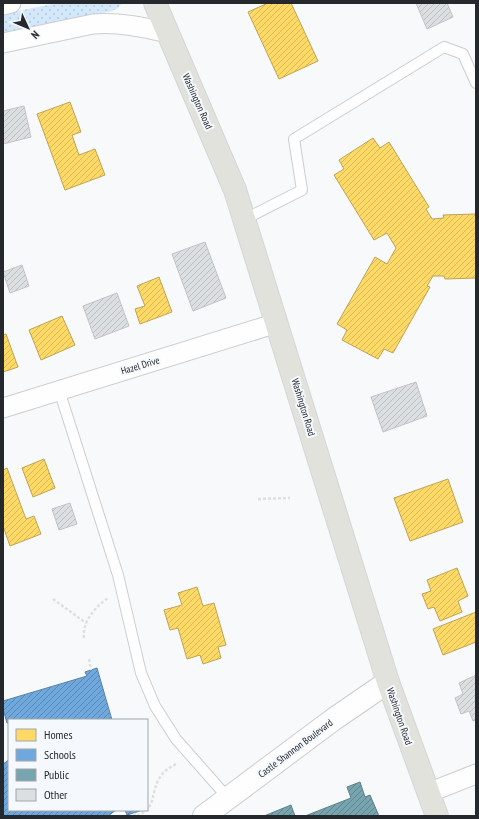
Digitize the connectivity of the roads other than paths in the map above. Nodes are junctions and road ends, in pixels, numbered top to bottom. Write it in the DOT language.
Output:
graph roads {
  1 [pos="11,3"];
  2 [pos="155,3"];
  3 [pos="3,5"];
  4 [pos="168,33"];
  5 [pos="3,43"];
  6 [pos="476,83"];
  7 [pos="245,219"];
  8 [pos="278,323"];
  9 [pos="59,390"];
  10 [pos="3,408"];
  11 [pos="388,682"];
  12 [pos="476,774"];
  13 [pos="428,792"];
  14 [pos="228,798"];
  15 [pos="204,816"];
  16 [pos="437,816"];
  1 -- 3 [label="street"];
  2 -- 4 [label="main road, Washington Road"];
  4 -- 5 [label="street"];
  4 -- 7 [label="main road, Washington Road"];
  6 -- 7 [label="lane"];
  7 -- 8 [label="main road, Washington Road"];
  8 -- 9 [label="street, Hazel Drive"];
  8 -- 11 [label="main road, Washington Road"];
  9 -- 10 [label="street, Hazel Drive"];
  9 -- 14 [label="lane"];
  11 -- 13 [label="main road, Washington Road"];
  11 -- 14 [label="street, Castle Shannon Boulevard"];
  12 -- 13 [label="street"];
  13 -- 16 [label="main road, Washington Road"];
  14 -- 15 [label="street, Castle Shannon Boulevard"];
}
